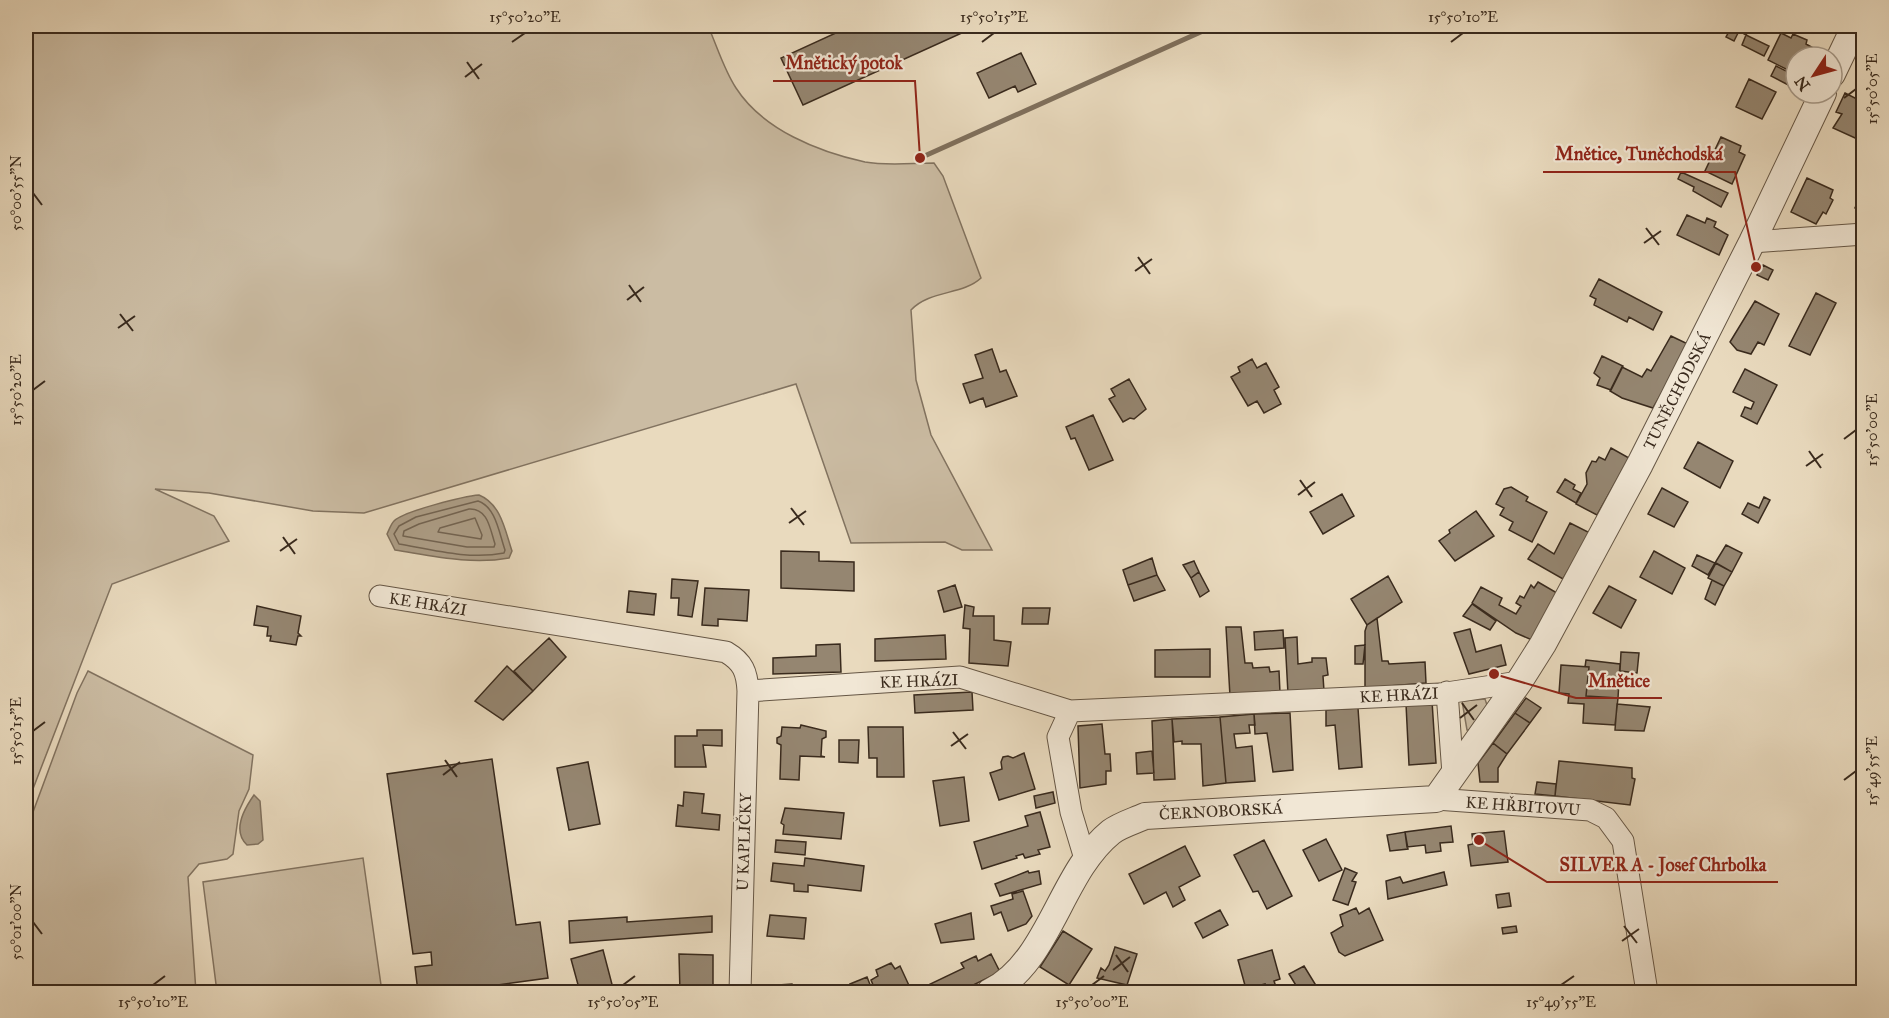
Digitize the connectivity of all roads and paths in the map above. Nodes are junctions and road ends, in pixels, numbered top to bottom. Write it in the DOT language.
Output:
graph roads {
  1 [pos="1855,26"];
  2 [pos="1844,49"];
  3 [pos="1817,105"];
  4 [pos="1863,234"];
  5 [pos="1752,242"];
  6 [pos="380,597"];
  7 [pos="1519,682"];
  8 [pos="748,691"];
  9 [pos="1446,692"];
  10 [pos="1070,711"];
  11 [pos="1454,774"];
  12 [pos="1436,799"];
  13 [pos="1086,862"];
  14 [pos="740,993"];
  15 [pos="990,993"];
  16 [pos="1647,993"];
  1 -- 2 [label="street"];
  3 -- 5 [label="street, TUNĚCHODSKÁ"];
  4 -- 5 [label="street"];
  5 -- 7 [label="street, TUNĚCHODSKÁ"];
  6 -- 8 [label="street, KE HRÁZI"];
  7 -- 9 [label="street, KE HRÁZI"];
  7 -- 11 [label="street"];
  8 -- 10 [label="street, KE HRÁZI"];
  8 -- 14 [label="street, U KAPLIČKY"];
  9 -- 10 [label="street, KE HRÁZI"];
  9 -- 11 [label="street"];
  10 -- 13 [label="street"];
  11 -- 12 [label="street"];
  12 -- 13 [label="street, ČERNOBORSKÁ"];
  12 -- 16 [label="street, KE HŘBITOVU"];
  13 -- 15 [label="street, ČERNOBORSKÁ"];
}
